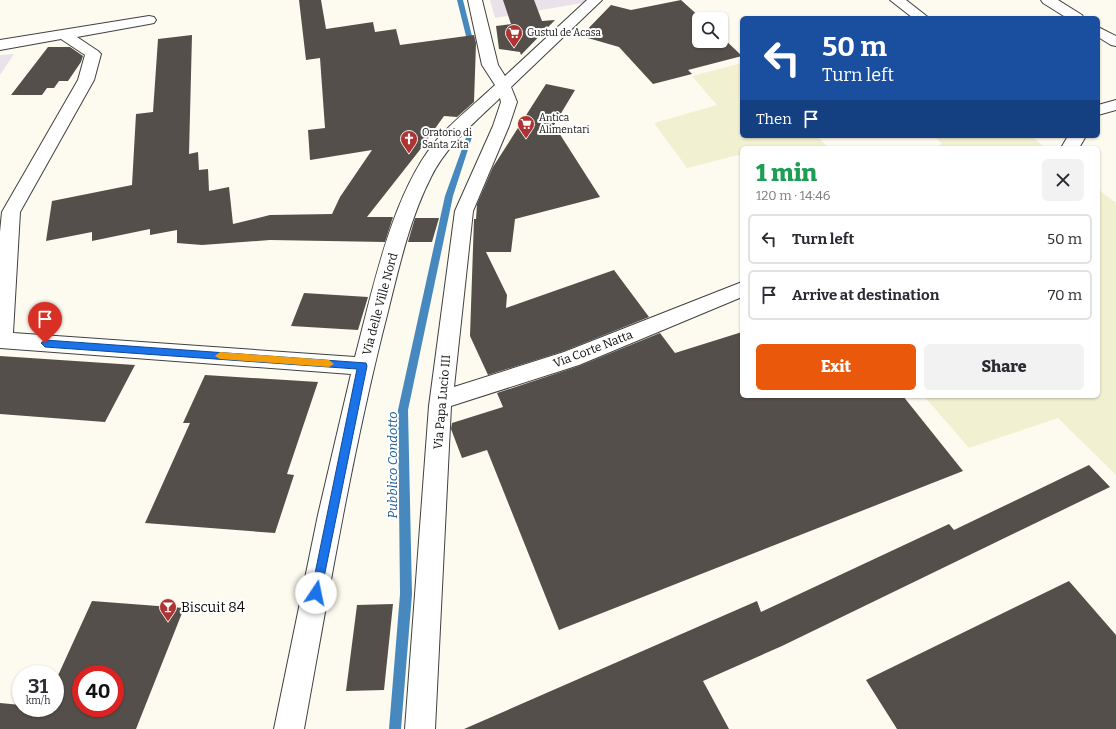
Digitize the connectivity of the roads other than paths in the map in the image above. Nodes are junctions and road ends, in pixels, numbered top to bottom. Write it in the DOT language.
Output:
graph roads {
  1 [pos="475,0"];
  2 [pos="595,0"];
  3 [pos="897,0"];
  4 [pos="1048,0"];
  5 [pos="919,16"];
  6 [pos="1074,16"];
  7 [pos="149,20"];
  8 [pos="1100,32"];
  9 [pos="64,35"];
  10 [pos="1116,42"];
  11 [pos="0,45"];
  12 [pos="496,92"];
  13 [pos="1116,105"];
  14 [pos="1100,109"];
  15 [pos="740,290"];
  16 [pos="1,340"];
  17 [pos="363,366"];
  18 [pos="441,400"];
  19 [pos="289,729"];
  20 [pos="420,729"];
  1 -- 12 [label="street, Via Papa Lucio III"];
  2 -- 12 [label="street"];
  3 -- 5 [label="street"];
  4 -- 6 [label="street"];
  7 -- 9 [label="street"];
  8 -- 10 [label="street"];
  9 -- 11 [label="street"];
  9 -- 16 [label="street"];
  12 -- 17 [label="street, Via delle Ville Nord"];
  12 -- 18 [label="street, Via Papa Lucio III"];
  13 -- 14 [label="street"];
  15 -- 18 [label="street, Via Corte Natta"];
  16 -- 17 [label="street"];
  17 -- 19 [label="street, Via delle Ville Nord"];
  18 -- 20 [label="street, Via Papa Lucio III"];
}
